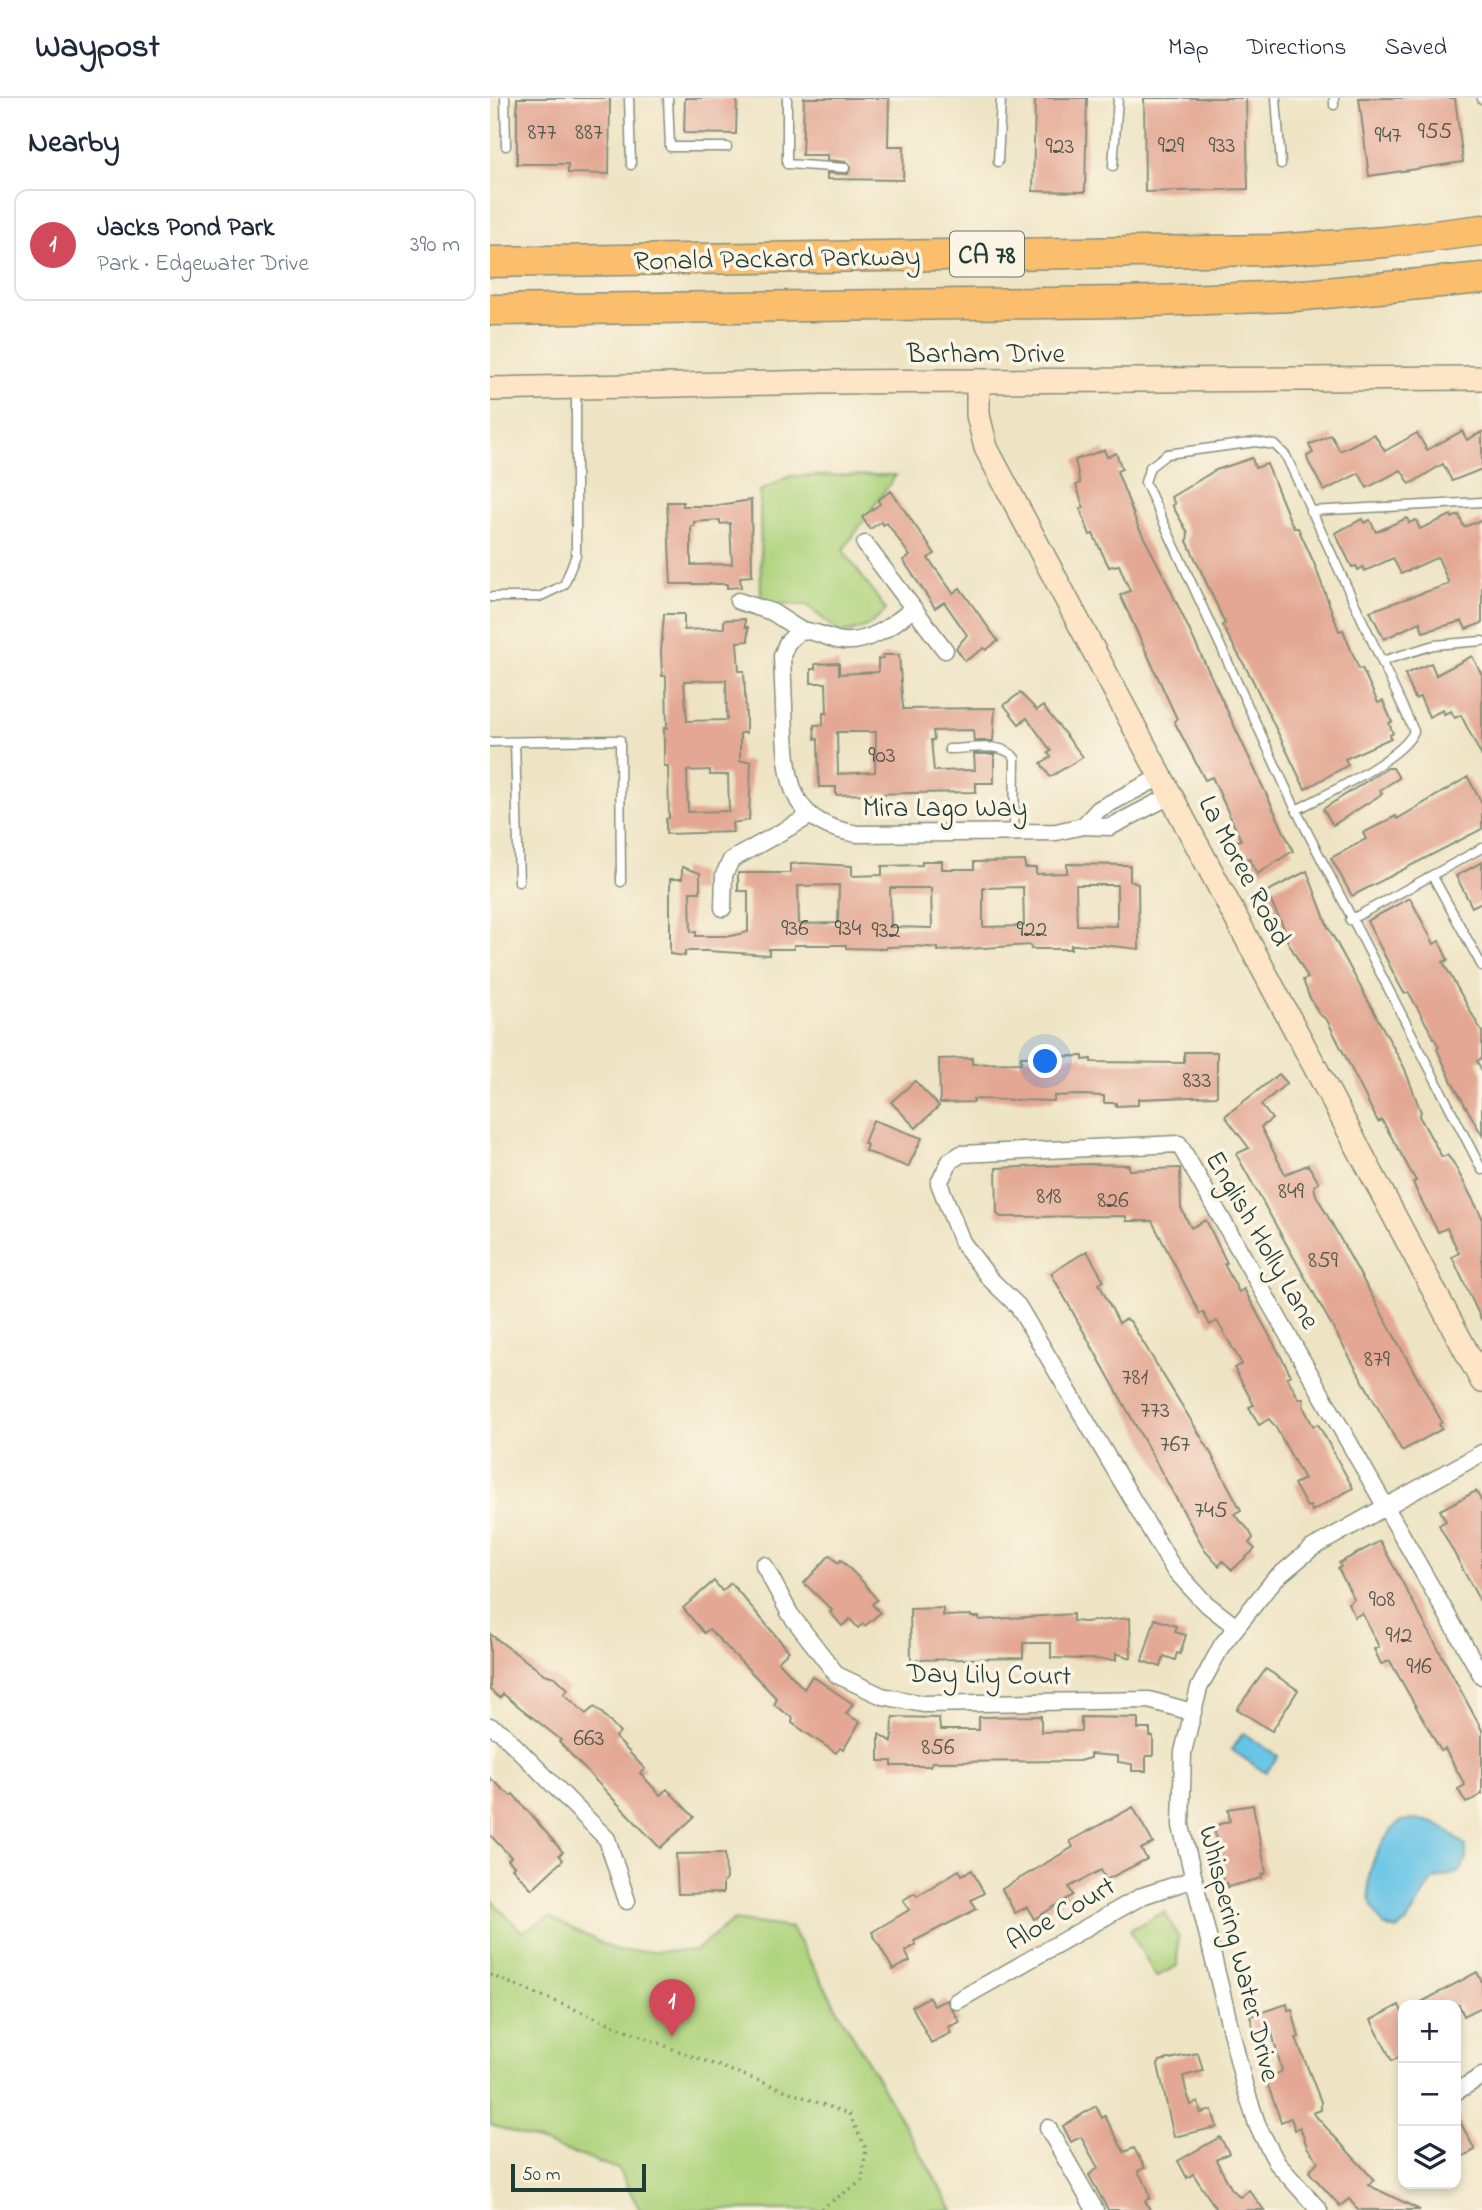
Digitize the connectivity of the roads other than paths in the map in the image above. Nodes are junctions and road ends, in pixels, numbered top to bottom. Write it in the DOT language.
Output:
graph roads {
  1 [pos="505,98"];
  2 [pos="629,98"];
  3 [pos="668,98"];
  4 [pos="787,98"];
  5 [pos="1001,98"];
  6 [pos="1118,98"];
  7 [pos="1276,98"];
  8 [pos="506,146"];
  9 [pos="726,147"];
  10 [pos="998,162"];
  11 [pos="1281,164"];
  12 [pos="631,165"];
  13 [pos="1113,166"];
  14 [pos="845,168"];
  15 [pos="1482,230"];
  16 [pos="490,262"];
  17 [pos="1482,278"];
  18 [pos="490,310"];
  19 [pos="1482,378"];
  20 [pos="978,381"];
  21 [pos="576,388"];
  22 [pos="490,390"];
  23 [pos="1482,502"];
  24 [pos="1310,511"];
  25 [pos="865,544"];
  26 [pos="490,597"];
  27 [pos="738,601"];
  28 [pos="913,610"];
  29 [pos="800,630"];
  30 [pos="1482,641"];
  31 [pos="945,650"];
  32 [pos="1382,661"];
  33 [pos="490,742"];
  34 [pos="515,742"];
  35 [pos="949,749"];
  36 [pos="1167,785"];
  37 [pos="1296,810"];
  38 [pos="810,816"];
  39 [pos="1014,833"];
  40 [pos="1482,848"];
  41 [pos="1432,875"];
  42 [pos="519,882"];
  43 [pos="621,882"];
  44 [pos="723,908"];
  45 [pos="1350,920"];
  46 [pos="1482,966"];
  47 [pos="1482,1170"];
  48 [pos="1482,1381"];
  49 [pos="1482,1453"];
  50 [pos="1385,1505"];
  51 [pos="764,1565"];
  52 [pos="1236,1626"];
  53 [pos="1482,1676"];
  54 [pos="1192,1712"];
  55 [pos="490,1726"];
  56 [pos="1194,1879"];
  57 [pos="628,1901"];
  58 [pos="957,2001"];
  59 [pos="1482,2076"];
  60 [pos="1461,2089"];
  61 [pos="1048,2129"];
  62 [pos="1096,2210"];
  63 [pos="1319,2210"];
  1 -- 8 [label="lane"];
  2 -- 12 [label="lane"];
  3 -- 9 [label="lane"];
  4 -- 14 [label="lane"];
  5 -- 10 [label="lane"];
  6 -- 13 [label="lane"];
  7 -- 11 [label="lane"];
  15 -- 16 [label="highway, Ronald Packard Parkway / CA 78"];
  17 -- 18 [label="highway, Ronald Packard Parkway / CA 78"];
  19 -- 20 [label="street, Barham Drive"];
  20 -- 21 [label="street, Barham Drive"];
  20 -- 36 [label="street, La Moree Road"];
  21 -- 22 [label="street, Barham Drive"];
  21 -- 26 [label="lane"];
  23 -- 24 [label="lane"];
  24 -- 32 [label="lane"];
  24 -- 37 [label="lane"];
  25 -- 28 [label="street"];
  27 -- 29 [label="street"];
  28 -- 29 [label="street"];
  28 -- 31 [label="street"];
  29 -- 38 [label="street"];
  30 -- 32 [label="lane"];
  32 -- 37 [label="lane"];
  33 -- 34 [label="lane"];
  34 -- 42 [label="lane"];
  34 -- 43 [label="lane"];
  35 -- 39 [label="lane"];
  36 -- 39 [label="street, Mira Lago Way"];
  36 -- 48 [label="street, La Moree Road"];
  37 -- 45 [label="lane"];
  38 -- 39 [label="street, Mira Lago Way"];
  38 -- 44 [label="street"];
  40 -- 41 [label="lane"];
  41 -- 45 [label="lane"];
  41 -- 46 [label="lane"];
  45 -- 47 [label="lane"];
  49 -- 50 [label="street, Whispering Water Drive"];
  50 -- 52 [label="street, Whispering Water Drive"];
  50 -- 52 [label="street, English Holly Lane"];
  50 -- 53 [label="street"];
  51 -- 54 [label="street, Day Lily Court"];
  52 -- 54 [label="street, Whispering Water Drive"];
  54 -- 56 [label="street, Whispering Water Drive"];
  55 -- 57 [label="street"];
  56 -- 58 [label="street, Aloe Court"];
  56 -- 63 [label="street, Whispering Water Drive"];
  59 -- 60 [label="street"];
  61 -- 62 [label="street"];
}
